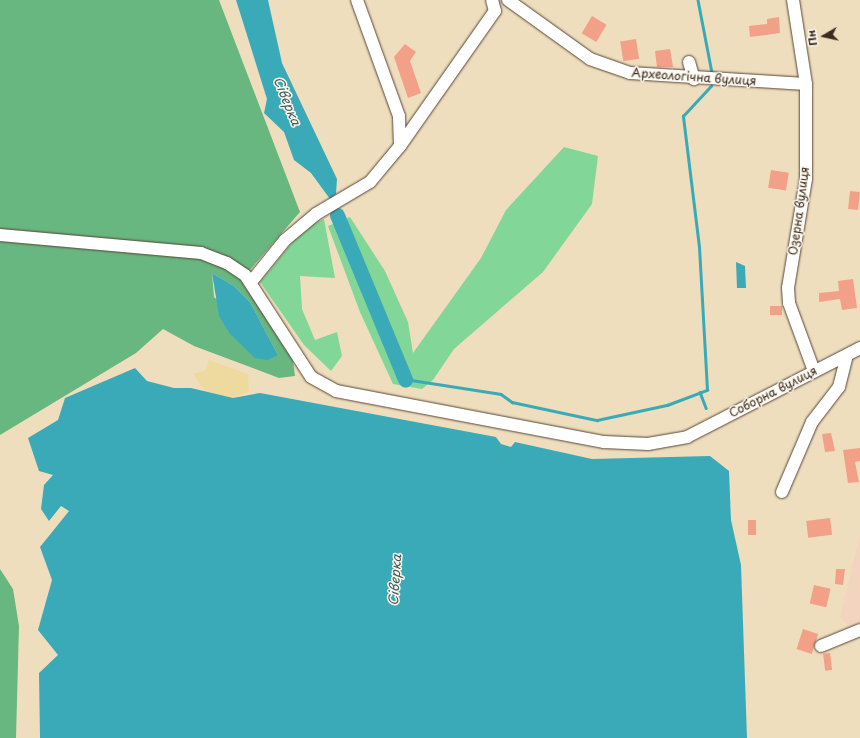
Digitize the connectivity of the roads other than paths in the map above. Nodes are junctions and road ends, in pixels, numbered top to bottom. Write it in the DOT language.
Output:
graph roads {
  1 [pos="357,0"];
  2 [pos="492,0"];
  3 [pos="508,0"];
  4 [pos="793,0"];
  5 [pos="689,62"];
  6 [pos="694,79"];
  7 [pos="806,84"];
  8 [pos="400,146"];
  9 [pos="0,234"];
  10 [pos="251,282"];
  11 [pos="860,348"];
  12 [pos="847,356"];
  13 [pos="814,371"];
  14 [pos="782,492"];
  15 [pos="860,630"];
  16 [pos="821,646"];
  1 -- 8 [label="street"];
  2 -- 8 [label="street"];
  3 -- 6 [label="street, Археологічна вулиця"];
  4 -- 7 [label="street, Озерна вулиця"];
  5 -- 6 [label="street"];
  6 -- 7 [label="street, Археологічна вулиця"];
  7 -- 13 [label="street, Озерна вулиця"];
  8 -- 10 [label="street"];
  9 -- 10 [label="street, Соборна вулиця"];
  10 -- 13 [label="street, Соборна вулиця"];
  11 -- 12 [label="street, Соборна вулиця"];
  12 -- 13 [label="street, Соборна вулиця"];
  12 -- 14 [label="street"];
  15 -- 16 [label="street"];
}
